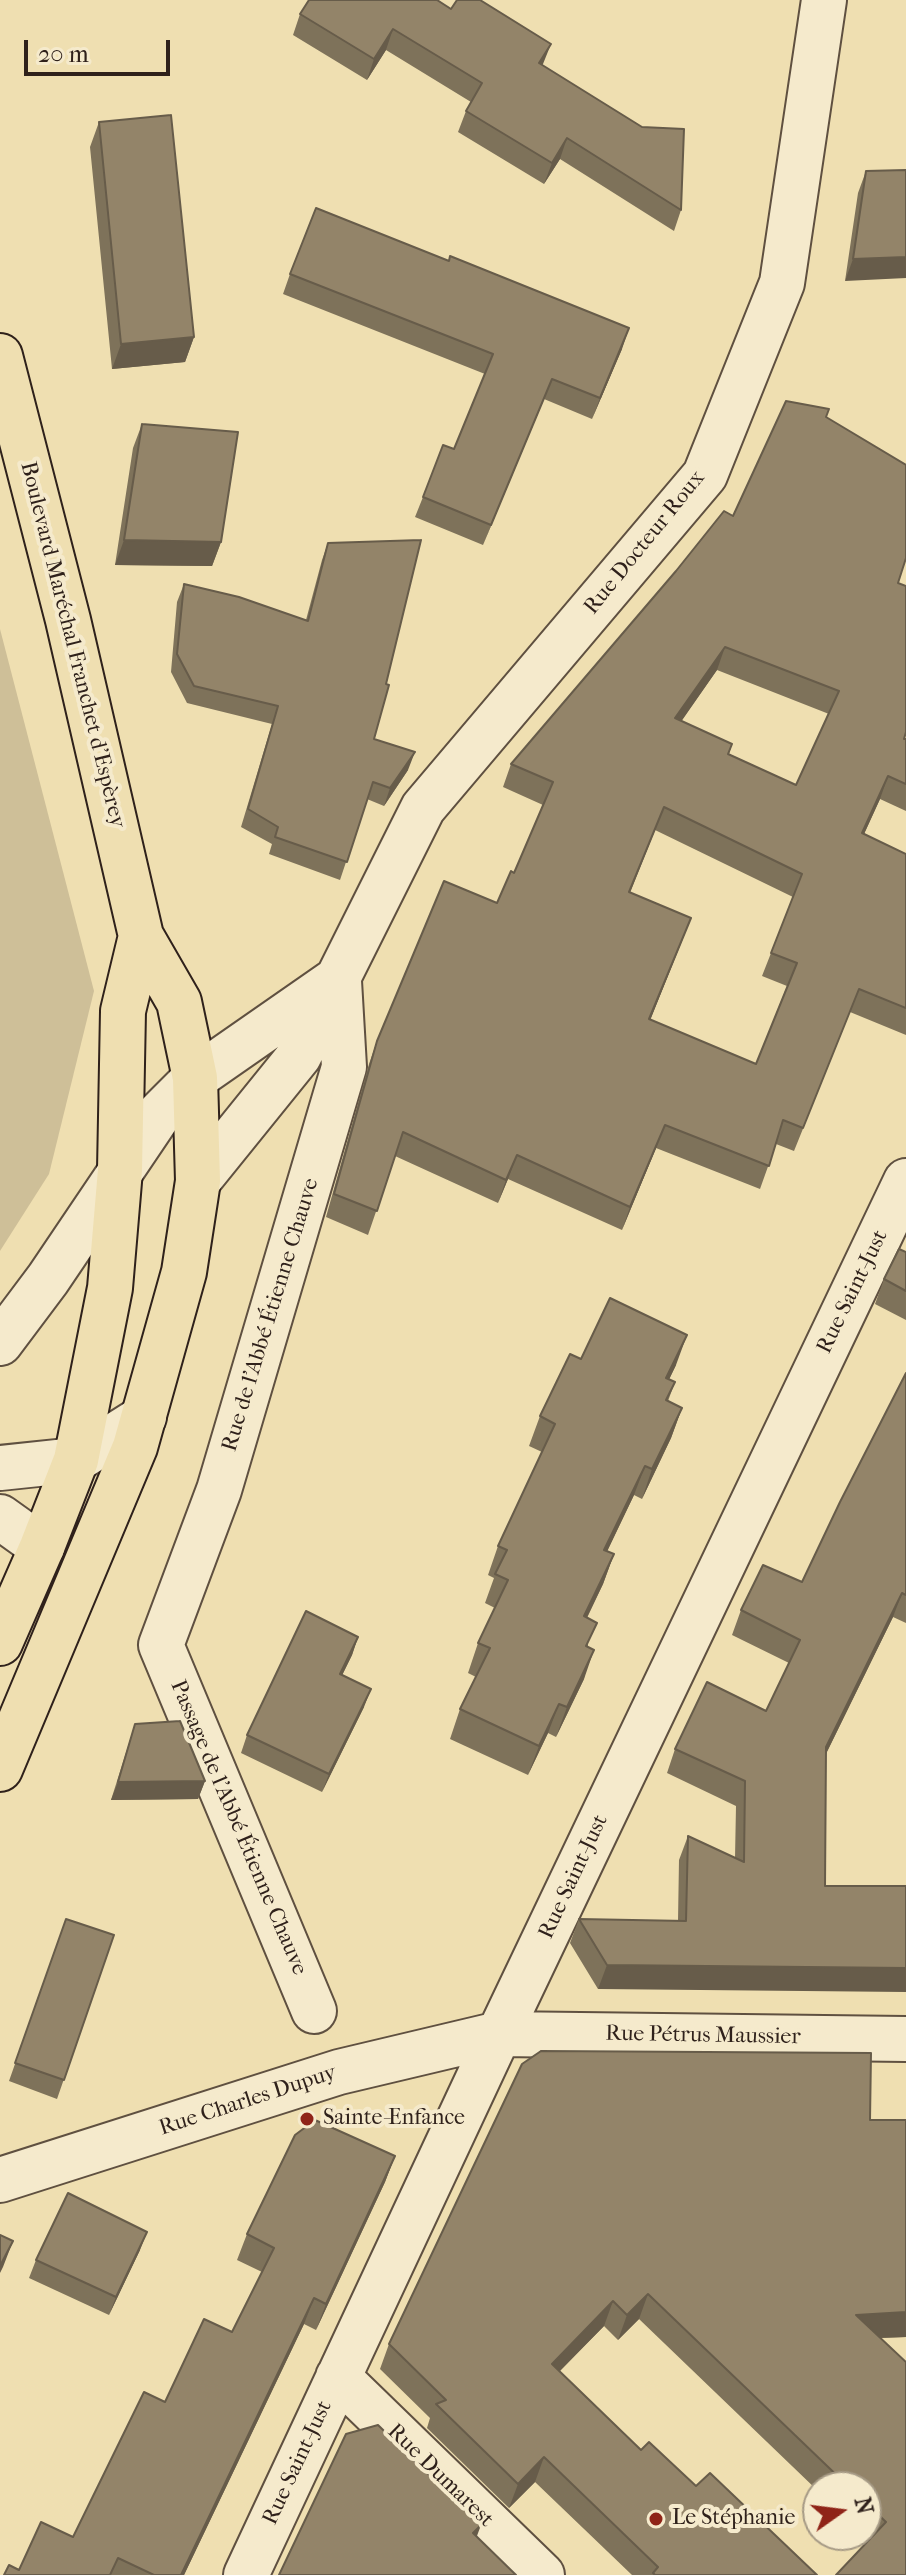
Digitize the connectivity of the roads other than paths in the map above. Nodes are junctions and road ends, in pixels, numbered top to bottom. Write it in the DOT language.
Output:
graph roads {
  1 [pos="824,0"];
  2 [pos="0,356"];
  3 [pos="141,936"];
  4 [pos="339,978"];
  5 [pos="195,1078"];
  6 [pos="120,1170"];
  7 [pos="198,1181"];
  8 [pos="906,1181"];
  9 [pos="0,1343"];
  10 [pos="144,1417"];
  11 [pos="76,1460"];
  12 [pos="0,1468"];
  13 [pos="0,1517"];
  14 [pos="42,1547"];
  15 [pos="0,1643"];
  16 [pos="161,1645"];
  17 [pos="0,1769"];
  18 [pos="314,2011"];
  19 [pos="499,2034"];
  20 [pos="906,2039"];
  21 [pos="0,2180"];
  22 [pos="338,2377"];
  23 [pos="246,2575"];
  24 [pos="542,2575"];
  1 -- 4 [label="street, Rue Docteur Roux"];
  2 -- 3 [label="main road, Boulevard Maréchal Franchet d'Espèrey"];
  3 -- 5 [label="main road, Boulevard Maréchal Franchet d'Espèrey"];
  3 -- 6 [label="main road, Boulevard Maréchal Franchet d'Espèrey"];
  4 -- 5 [label="street, Rue Docteur Roux"];
  4 -- 7 [label="street, Rue Docteur Roux"];
  4 -- 16 [label="street, Rue de l'Abbé Étienne Chauve"];
  5 -- 6 [label="street, Rue Docteur Roux"];
  5 -- 7 [label="main road, Boulevard Maréchal Franchet d'Espèrey"];
  6 -- 9 [label="street, Rue Docteur Roux"];
  6 -- 11 [label="main road, Boulevard Maréchal Franchet d'Espèrey"];
  7 -- 10 [label="main road, Boulevard Maréchal Franchet d'Espèrey"];
  8 -- 19 [label="street, Rue Saint-Just"];
  10 -- 11 [label="street"];
  10 -- 17 [label="main road, Boulevard Maréchal Franchet d'Espèrey"];
  11 -- 12 [label="street"];
  11 -- 14 [label="main road, Boulevard Maréchal Franchet d'Espèrey"];
  13 -- 14 [label="street"];
  14 -- 15 [label="main road, Boulevard Maréchal Franchet d'Espèrey"];
  16 -- 18 [label="street, Passage de l'Abbé Étienne Chauve"];
  19 -- 20 [label="street, Rue Pétrus Maussier"];
  19 -- 21 [label="street, Rue Charles Dupuy"];
  19 -- 22 [label="street, Rue Saint-Just"];
  22 -- 23 [label="street, Rue Saint-Just"];
  22 -- 24 [label="street, Rue Dumarest"];
}
